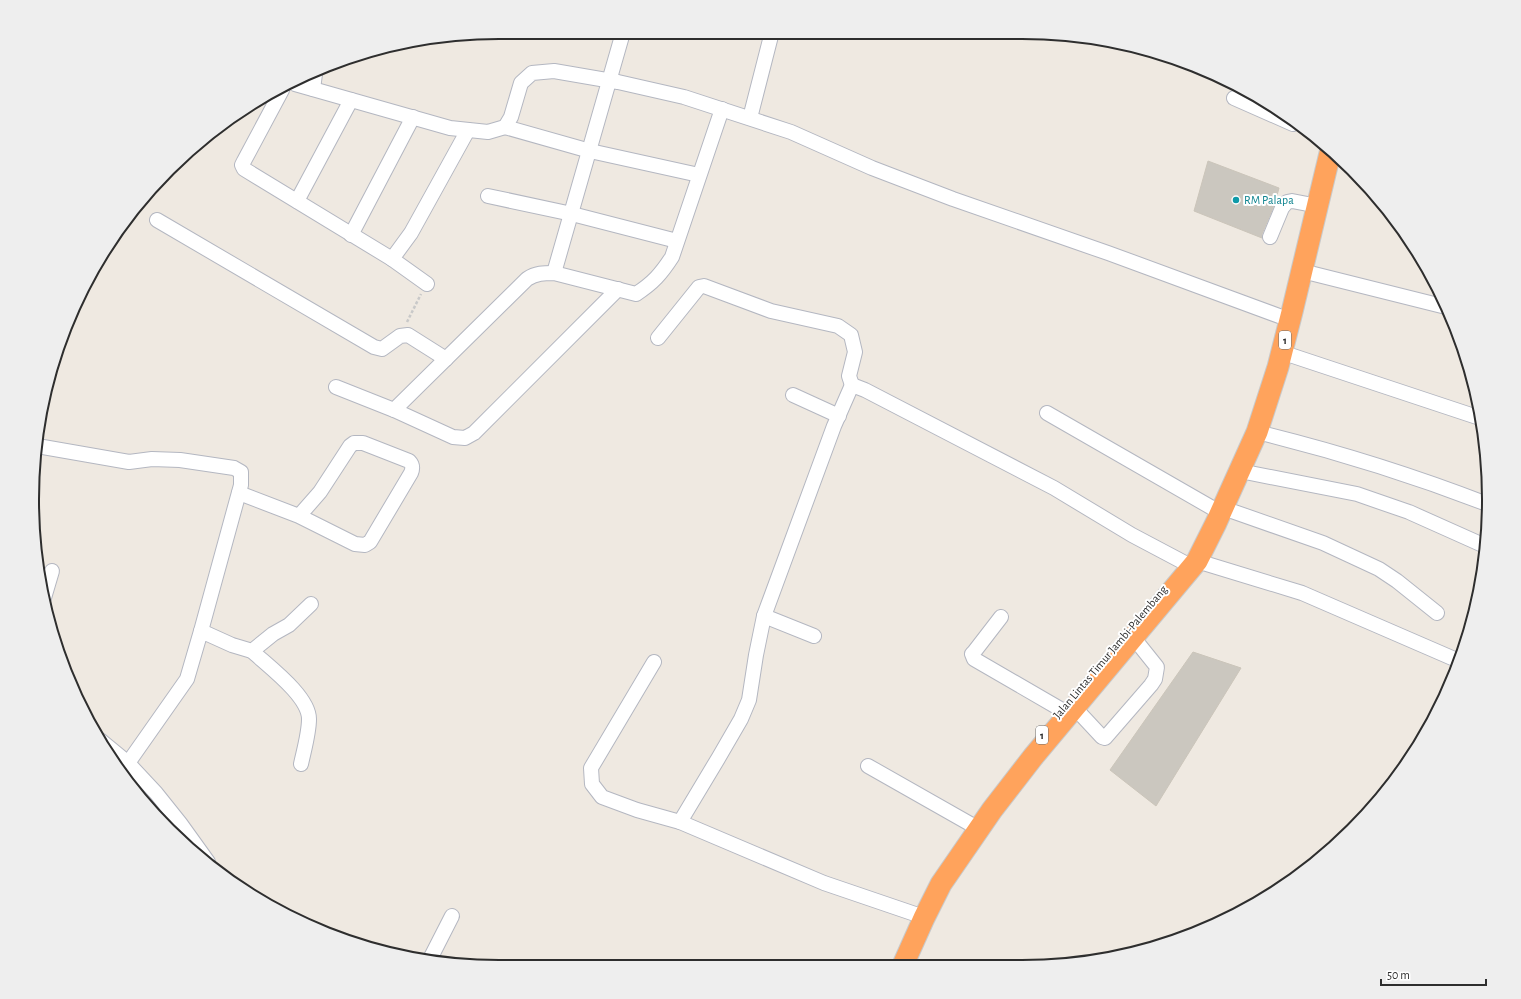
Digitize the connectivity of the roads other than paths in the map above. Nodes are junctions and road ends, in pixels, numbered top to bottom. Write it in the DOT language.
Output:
graph roads {
  1 [pos="621,39"];
  2 [pos="770,39"];
  3 [pos="314,78"];
  4 [pos="610,81"];
  5 [pos="298,85"];
  6 [pos="313,89"];
  7 [pos="279,95"];
  8 [pos="1234,98"];
  9 [pos="351,100"];
  10 [pos="722,109"];
  11 [pos="1277,117"];
  12 [pos="413,118"];
  13 [pos="750,118"];
  14 [pos="505,126"];
  15 [pos="468,130"];
  16 [pos="590,151"];
  17 [pos="1329,157"];
  18 [pos="699,176"];
  19 [pos="488,196"];
  20 [pos="297,201"];
  21 [pos="1318,206"];
  22 [pos="572,214"];
  23 [pos="157,220"];
  24 [pos="351,235"];
  25 [pos="1270,237"];
  26 [pos="677,241"];
  27 [pos="392,259"];
  28 [pos="1302,271"];
  29 [pos="554,273"];
  30 [pos="427,284"];
  31 [pos="618,289"];
  32 [pos="1439,305"];
  33 [pos="1290,320"];
  34 [pos="658,338"];
  35 [pos="1281,352"];
  36 [pos="446,359"];
  37 [pos="852,385"];
  38 [pos="336,387"];
  39 [pos="793,395"];
  40 [pos="394,410"];
  41 [pos="1047,413"];
  42 [pos="839,416"];
  43 [pos="1474,416"];
  44 [pos="1257,432"];
  45 [pos="43,447"];
  46 [pos="1240,471"];
  47 [pos="238,494"];
  48 [pos="1482,502"];
  49 [pos="1220,515"];
  50 [pos="299,516"];
  51 [pos="1480,543"];
  52 [pos="1190,562"];
  53 [pos="52,571"];
  54 [pos="48,586"];
  55 [pos="311,604"];
  56 [pos="1437,613"];
  57 [pos="764,616"];
  58 [pos="1001,617"];
  59 [pos="201,631"];
  60 [pos="814,636"];
  61 [pos="1133,637"];
  62 [pos="252,651"];
  63 [pos="1454,659"];
  64 [pos="654,662"];
  65 [pos="1068,709"];
  66 [pos="116,753"];
  67 [pos="128,763"];
  68 [pos="301,764"];
  69 [pos="868,766"];
  70 [pos="680,822"];
  71 [pos="972,825"];
  72 [pos="198,848"];
  73 [pos="915,914"];
  74 [pos="452,916"];
  75 [pos="432,955"];
  76 [pos="896,960"];
  77 [pos="905,960"];
  1 -- 4 [label="street"];
  2 -- 13 [label="street"];
  3 -- 6 [label="street"];
  4 -- 10 [label="street"];
  4 -- 14 [label="street"];
  4 -- 16 [label="street"];
  5 -- 6 [label="street"];
  6 -- 9 [label="street"];
  7 -- 20 [label="street"];
  8 -- 11 [label="street"];
  9 -- 12 [label="street"];
  9 -- 20 [label="street"];
  10 -- 13 [label="street"];
  10 -- 18 [label="street"];
  12 -- 15 [label="street"];
  12 -- 24 [label="street"];
  13 -- 33 [label="street"];
  14 -- 15 [label="street"];
  14 -- 16 [label="street"];
  15 -- 27 [label="street"];
  16 -- 18 [label="street"];
  16 -- 22 [label="street"];
  17 -- 21 [label="highway, Jalan Lintas Timur Jambi-Palembang / 1"];
  18 -- 26 [label="street"];
  19 -- 22 [label="street"];
  20 -- 24 [label="street"];
  21 -- 25 [label="street"];
  21 -- 28 [label="highway, Jalan Lintas Timur Jambi-Palembang / 1"];
  22 -- 26 [label="street"];
  22 -- 29 [label="street"];
  23 -- 36 [label="street"];
  24 -- 27 [label="street"];
  26 -- 31 [label="street"];
  27 -- 30 [label="street"];
  28 -- 32 [label="street"];
  28 -- 33 [label="highway, Jalan Lintas Timur Jambi-Palembang / 1"];
  29 -- 31 [label="street"];
  29 -- 36 [label="street"];
  31 -- 40 [label="street"];
  33 -- 35 [label="highway, Jalan Lintas Timur Jambi-Palembang / 1"];
  34 -- 37 [label="street"];
  35 -- 43 [label="street"];
  35 -- 44 [label="highway, Jalan Lintas Timur Jambi-Palembang / 1"];
  36 -- 40 [label="street"];
  37 -- 42 [label="street"];
  37 -- 52 [label="street"];
  38 -- 40 [label="street"];
  39 -- 42 [label="street"];
  41 -- 49 [label="street"];
  42 -- 57 [label="street"];
  44 -- 46 [label="highway, Jalan Lintas Timur Jambi-Palembang / 1"];
  44 -- 48 [label="street"];
  45 -- 47 [label="street"];
  46 -- 49 [label="highway, Jalan Lintas Timur Jambi-Palembang / 1"];
  46 -- 51 [label="street"];
  47 -- 50 [label="street"];
  47 -- 59 [label="street"];
  49 -- 52 [label="highway, Jalan Lintas Timur Jambi-Palembang / 1"];
  49 -- 56 [label="street"];
  50 -- 50 [label="street"];
  52 -- 61 [label="highway, Jalan Lintas Timur Jambi-Palembang / 1"];
  52 -- 63 [label="street"];
  52 -- 65 [label="highway, Jalan Lintas Timur Jambi-Palembang / 1"];
  53 -- 54 [label="street"];
  55 -- 62 [label="street"];
  57 -- 60 [label="street"];
  57 -- 70 [label="street"];
  58 -- 65 [label="street"];
  59 -- 62 [label="street"];
  59 -- 67 [label="street"];
  61 -- 65 [label="highway, Jalan Lintas Timur Jambi-Palembang / 1"];
  61 -- 65 [label="street"];
  62 -- 68 [label="street"];
  64 -- 70 [label="street"];
  65 -- 71 [label="highway, Jalan Lintas Timur Jambi-Palembang / 1"];
  65 -- 77 [label="highway, Jalan Lintas Timur Jambi-Palembang / 1"];
  66 -- 67 [label="street"];
  67 -- 72 [label="street"];
  69 -- 71 [label="street"];
  70 -- 73 [label="street"];
  71 -- 73 [label="highway, Jalan Lintas Timur Jambi-Palembang / 1"];
  73 -- 76 [label="highway, Jalan Lintas Timur Jambi-Palembang / 1"];
  74 -- 75 [label="street"];
}
